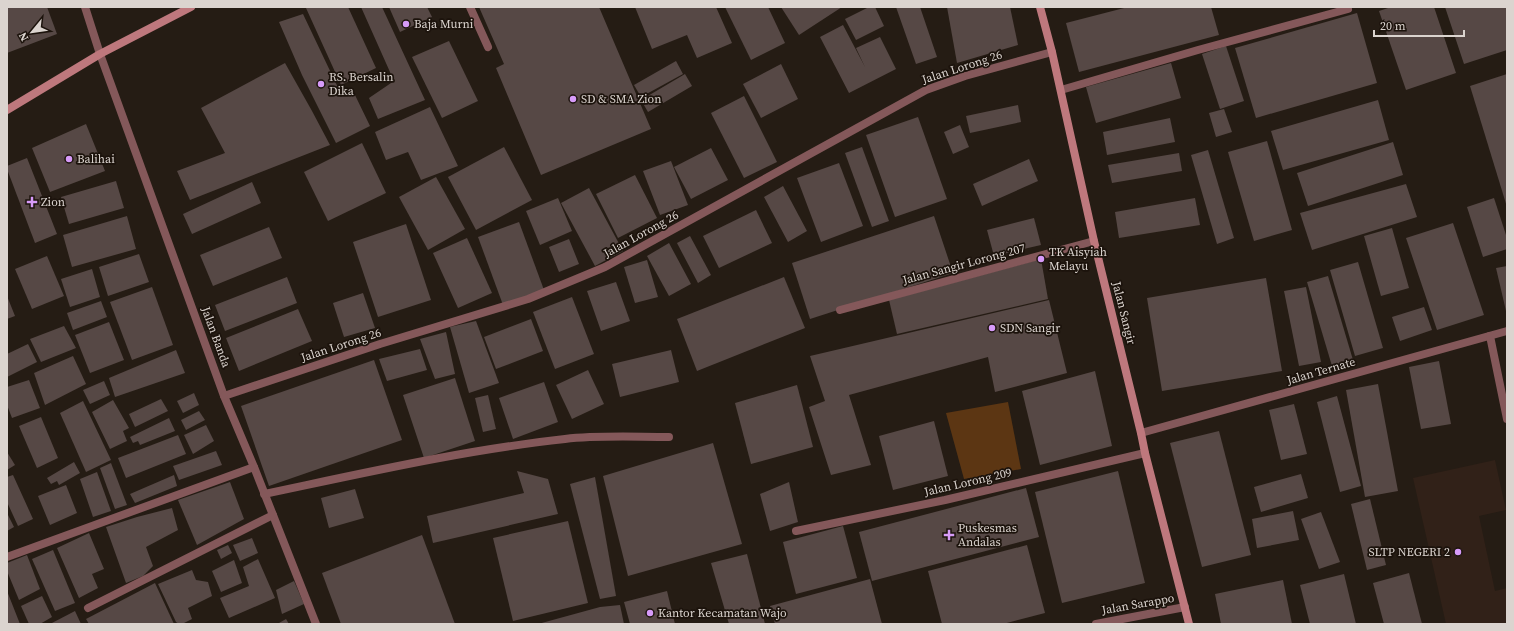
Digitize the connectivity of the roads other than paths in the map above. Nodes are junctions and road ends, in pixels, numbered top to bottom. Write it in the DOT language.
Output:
graph roads {
  1 [pos="85,7"];
  2 [pos="190,7"];
  3 [pos="470,7"];
  4 [pos="1040,7"];
  5 [pos="1348,9"];
  6 [pos="488,47"];
  7 [pos="1052,52"];
  8 [pos="100,54"];
  9 [pos="1061,90"];
  10 [pos="7,110"];
  11 [pos="1094,241"];
  12 [pos="840,310"];
  13 [pos="1507,331"];
  14 [pos="1490,336"];
  15 [pos="224,396"];
  16 [pos="1507,419"];
  17 [pos="1141,433"];
  18 [pos="669,437"];
  19 [pos="1144,453"];
  20 [pos="254,468"];
  21 [pos="264,494"];
  22 [pos="272,515"];
  23 [pos="796,531"];
  24 [pos="7,557"];
  25 [pos="1185,607"];
  26 [pos="88,608"];
  27 [pos="316,624"];
  28 [pos="1096,624"];
  29 [pos="1189,624"];
  1 -- 8 [label="street, Jalan Banda"];
  2 -- 8 [label="street"];
  3 -- 6 [label="street"];
  4 -- 7 [label="street, Jalan Sangir"];
  5 -- 9 [label="street"];
  7 -- 9 [label="street, Jalan Sangir"];
  7 -- 15 [label="street, Jalan Lorong 26"];
  8 -- 10 [label="street"];
  8 -- 15 [label="street, Jalan Banda"];
  9 -- 11 [label="street, Jalan Sangir"];
  11 -- 12 [label="street, Jalan Sangir Lorong 207"];
  11 -- 17 [label="street, Jalan Sangir"];
  13 -- 14 [label="street, Jalan Ternate"];
  14 -- 16 [label="street"];
  14 -- 17 [label="street, Jalan Ternate"];
  15 -- 20 [label="street, Jalan Banda"];
  17 -- 19 [label="street, Jalan Sangir"];
  18 -- 21 [label="street"];
  19 -- 23 [label="street, Jalan Lorong 209"];
  19 -- 25 [label="street, Jalan Sangir"];
  20 -- 21 [label="street, Jalan Banda"];
  20 -- 24 [label="street"];
  21 -- 22 [label="street, Jalan Banda"];
  22 -- 26 [label="street"];
  22 -- 27 [label="street, Jalan Banda"];
  25 -- 28 [label="street, Jalan Sarappo"];
  25 -- 29 [label="street, Jalan Sangir"];
}
